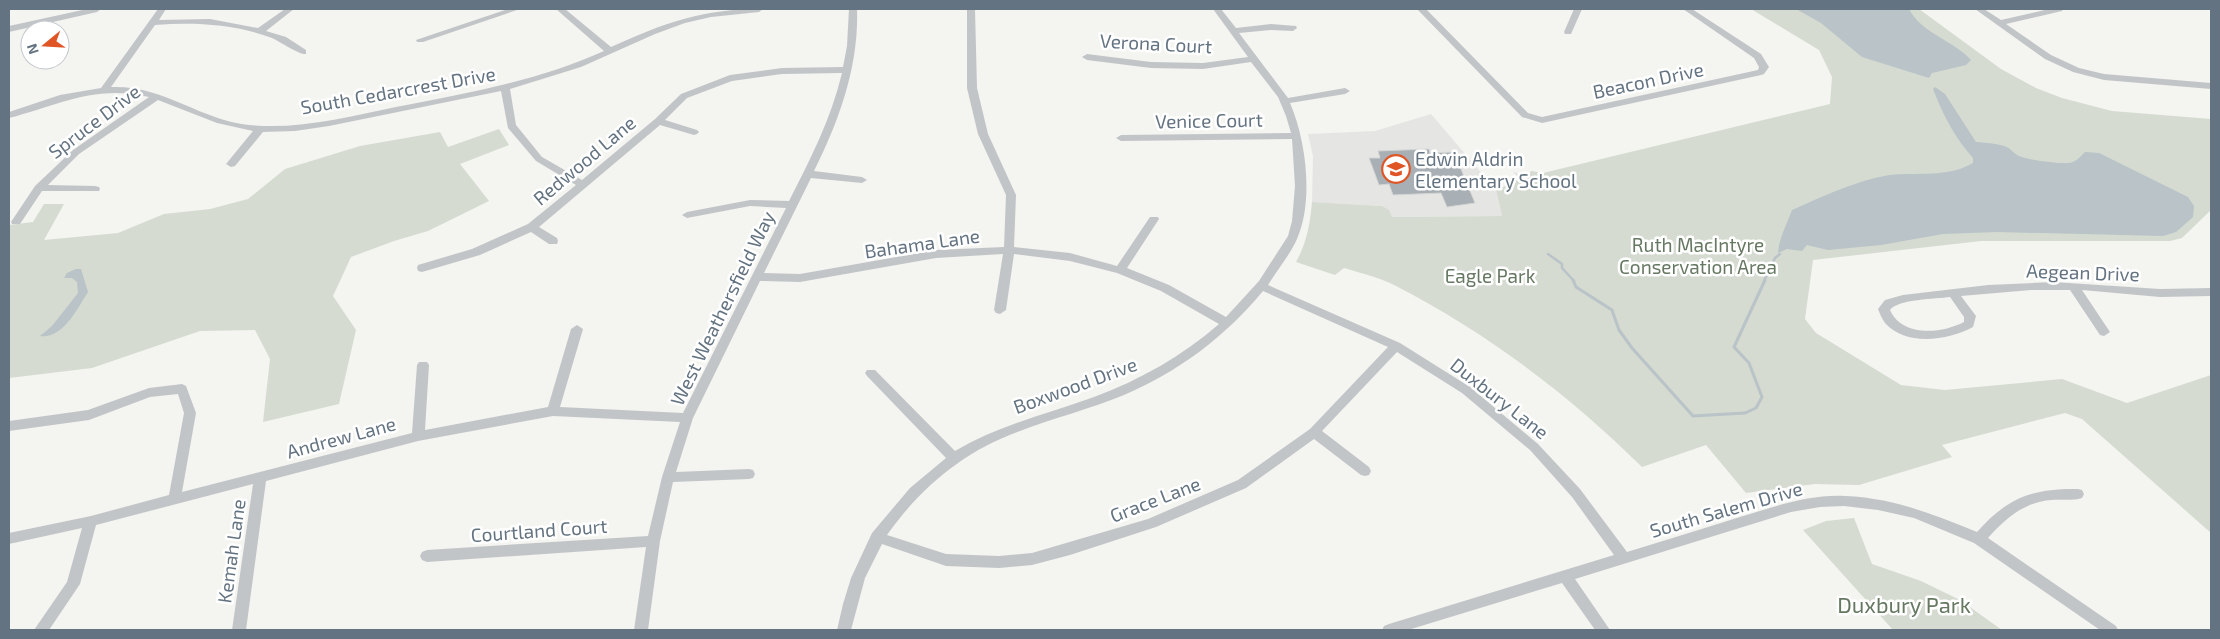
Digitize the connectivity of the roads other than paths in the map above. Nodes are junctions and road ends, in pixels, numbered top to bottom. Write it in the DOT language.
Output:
graph roads {
  1 [pos="97,9"];
  2 [pos="162,9"];
  3 [pos="290,9"];
  4 [pos="516,9"];
  5 [pos="560,9"];
  6 [pos="759,9"];
  7 [pos="853,9"];
  8 [pos="971,9"];
  9 [pos="1217,9"];
  10 [pos="1421,9"];
  11 [pos="1578,9"];
  12 [pos="1687,9"];
  13 [pos="1979,9"];
  14 [pos="2059,9"];
  15 [pos="71,12"];
  16 [pos="152,23"];
  17 [pos="1999,23"];
  18 [pos="1293,28"];
  19 [pos="9,29"];
  20 [pos="260,31"];
  21 [pos="1234,31"];
  22 [pos="1568,32"];
  23 [pos="420,40"];
  24 [pos="610,50"];
  25 [pos="303,52"];
  26 [pos="1087,57"];
  27 [pos="1254,59"];
  28 [pos="847,70"];
  29 [pos="2211,86"];
  30 [pos="105,89"];
  31 [pos="505,89"];
  32 [pos="1345,91"];
  33 [pos="157,96"];
  34 [pos="1285,101"];
  35 [pos="9,115"];
  36 [pos="658,121"];
  37 [pos="260,129"];
  38 [pos="694,132"];
  39 [pos="1297,136"];
  40 [pos="1122,138"];
  41 [pos="231,164"];
  42 [pos="808,174"];
  43 [pos="862,180"];
  44 [pos="582,184"];
  45 [pos="39,188"];
  46 [pos="95,189"];
  47 [pos="792,205"];
  48 [pos="686,215"];
  49 [pos="1154,219"];
  50 [pos="16,222"];
  51 [pos="532,227"];
  52 [pos="553,241"];
  53 [pos="1009,250"];
  54 [pos="422,268"];
  55 [pos="1120,270"];
  56 [pos="758,277"];
  57 [pos="2073,286"];
  58 [pos="1263,287"];
  59 [pos="1953,293"];
  60 [pos="2206,293"];
  61 [pos="2211,302"];
  62 [pos="1000,310"];
  63 [pos="1227,323"];
  64 [pos="577,329"];
  65 [pos="2104,332"];
  66 [pos="1396,346"];
  67 [pos="423,365"];
  68 [pos="871,373"];
  69 [pos="553,411"];
  70 [pos="687,418"];
  71 [pos="9,426"];
  72 [pos="1314,432"];
  73 [pos="418,436"];
  74 [pos="954,458"];
  75 [pos="1365,471"];
  76 [pos="749,474"];
  77 [pos="668,477"];
  78 [pos="260,478"];
  79 [pos="2078,494"];
  80 [pos="175,497"];
  81 [pos="92,521"];
  82 [pos="878,537"];
  83 [pos="9,538"];
  84 [pos="1979,538"];
  85 [pos="653,541"];
  86 [pos="427,556"];
  87 [pos="1624,558"];
  88 [pos="1565,576"];
  89 [pos="40,630"];
  90 [pos="239,630"];
  91 [pos="641,630"];
  92 [pos="844,630"];
  93 [pos="1389,630"];
  94 [pos="1603,630"];
  95 [pos="2112,630"];
  1 -- 15 [label="street"];
  2 -- 16 [label="street"];
  3 -- 20 [label="street"];
  4 -- 23 [label="street"];
  5 -- 24 [label="street"];
  6 -- 24 [label="street, South Cedarcrest Drive"];
  7 -- 28 [label="street, West Weathersfield Way"];
  8 -- 53 [label="street"];
  9 -- 21 [label="street, Boxwood Drive"];
  10 -- 12 [label="street, Beacon Drive"];
  11 -- 22 [label="street"];
  13 -- 17 [label="street"];
  14 -- 17 [label="street"];
  15 -- 19 [label="street"];
  16 -- 20 [label="street"];
  16 -- 30 [label="street"];
  17 -- 29 [label="street"];
  18 -- 21 [label="street"];
  20 -- 25 [label="street"];
  21 -- 27 [label="street, Boxwood Drive"];
  24 -- 31 [label="street, South Cedarcrest Drive"];
  26 -- 27 [label="street, Verona Court"];
  27 -- 34 [label="street, Boxwood Drive"];
  28 -- 36 [label="street, Redwood Lane"];
  28 -- 42 [label="street, West Weathersfield Way"];
  30 -- 33 [label="street, South Cedarcrest Drive"];
  30 -- 35 [label="street, South Cedarcrest Drive"];
  31 -- 37 [label="street, South Cedarcrest Drive"];
  31 -- 44 [label="street"];
  32 -- 34 [label="street"];
  33 -- 37 [label="street, South Cedarcrest Drive"];
  33 -- 45 [label="street, Spruce Drive"];
  34 -- 39 [label="street, Boxwood Drive"];
  36 -- 38 [label="street, Redwood Lane"];
  36 -- 44 [label="street, Redwood Lane"];
  37 -- 41 [label="street"];
  39 -- 40 [label="street, Venice Court"];
  39 -- 58 [label="street, Boxwood Drive"];
  42 -- 43 [label="street"];
  42 -- 47 [label="street, West Weathersfield Way"];
  44 -- 51 [label="street, Redwood Lane"];
  45 -- 46 [label="street"];
  45 -- 50 [label="street, Spruce Drive"];
  47 -- 48 [label="street"];
  47 -- 56 [label="street, West Weathersfield Way"];
  49 -- 55 [label="street"];
  51 -- 52 [label="street, Redwood Lane"];
  51 -- 54 [label="street, Redwood Lane"];
  53 -- 55 [label="street, Bahama Lane"];
  53 -- 56 [label="street, Bahama Lane"];
  53 -- 62 [label="street"];
  55 -- 63 [label="street, Bahama Lane"];
  56 -- 70 [label="street, West Weathersfield Way"];
  57 -- 59 [label="street, Aegean Drive"];
  57 -- 60 [label="street, Aegean Drive"];
  57 -- 65 [label="street"];
  58 -- 63 [label="street, Boxwood Drive"];
  58 -- 66 [label="street, Duxbury Lane"];
  59 -- 59 [label="street, Aegean Drive"];
  60 -- 61 [label="street"];
  63 -- 74 [label="street, Boxwood Drive"];
  64 -- 69 [label="street"];
  66 -- 72 [label="street, Grace Lane"];
  66 -- 87 [label="street, Duxbury Lane"];
  67 -- 73 [label="street"];
  68 -- 74 [label="street"];
  69 -- 70 [label="street, Andrew Lane"];
  69 -- 73 [label="street, Andrew Lane"];
  70 -- 77 [label="street, West Weathersfield Way"];
  71 -- 80 [label="street"];
  72 -- 75 [label="street"];
  72 -- 82 [label="street, Grace Lane"];
  73 -- 78 [label="street, Andrew Lane"];
  74 -- 82 [label="street, Boxwood Drive"];
  76 -- 77 [label="street"];
  77 -- 85 [label="street, West Weathersfield Way"];
  78 -- 80 [label="street, Andrew Lane"];
  78 -- 90 [label="street, Kemah Lane"];
  79 -- 84 [label="street"];
  80 -- 81 [label="street, Andrew Lane"];
  81 -- 83 [label="street, Andrew Lane"];
  81 -- 89 [label="street"];
  82 -- 92 [label="street, Boxwood Drive"];
  84 -- 87 [label="street, South Salem Drive"];
  84 -- 95 [label="street, South Salem Drive"];
  85 -- 86 [label="street, Courtland Court"];
  85 -- 91 [label="street, West Weathersfield Way"];
  87 -- 88 [label="street, South Salem Drive"];
  88 -- 93 [label="street, South Salem Drive"];
  88 -- 94 [label="street"];
}
